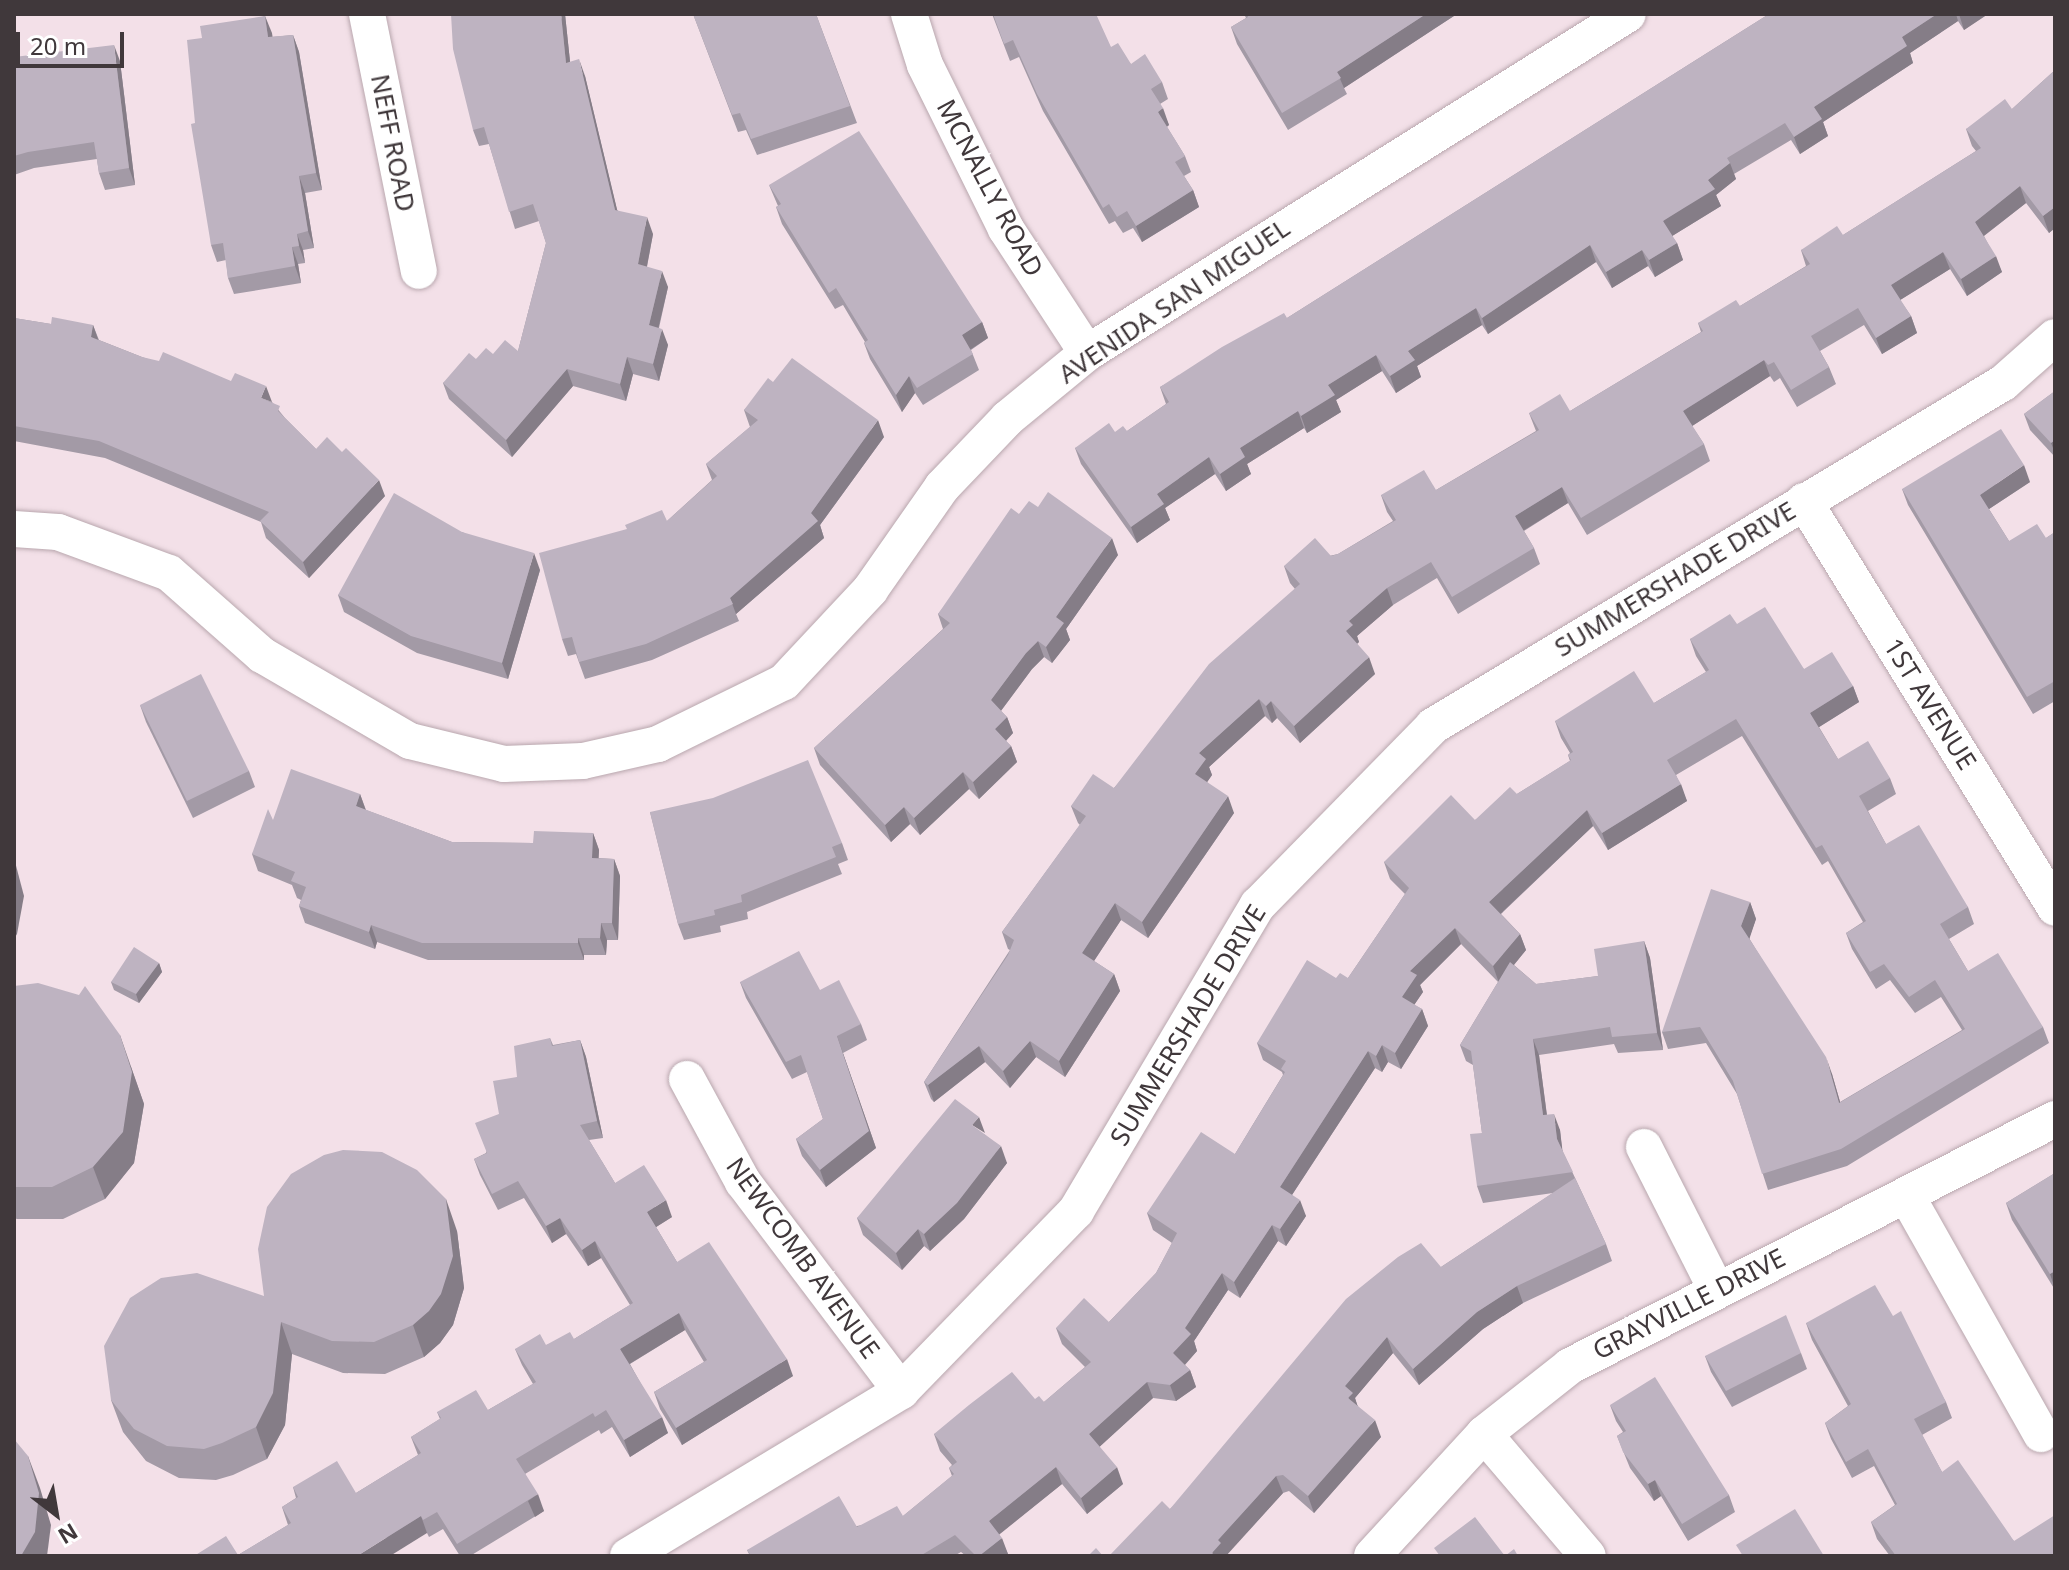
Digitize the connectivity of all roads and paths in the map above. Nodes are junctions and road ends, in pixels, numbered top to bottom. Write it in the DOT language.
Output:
graph roads {
  1 [pos="367,14"];
  2 [pos="909,14"];
  3 [pos="1628,14"];
  4 [pos="419,271"];
  5 [pos="2055,337"];
  6 [pos="1087,353"];
  7 [pos="1804,501"];
  8 [pos="14,529"];
  9 [pos="2055,908"];
  10 [pos="687,1079"];
  11 [pos="2055,1119"];
  12 [pos="1644,1147"];
  13 [pos="1908,1198"];
  14 [pos="1715,1287"];
  15 [pos="901,1391"];
  16 [pos="1484,1434"];
  17 [pos="2041,1434"];
  18 [pos="628,1556"];
  19 [pos="1372,1556"];
  20 [pos="1588,1556"];
  1 -- 4 [label="street, NEFF ROAD"];
  2 -- 6 [label="street, MCNALLY ROAD"];
  3 -- 6 [label="street, AVENIDA SAN MIGUEL"];
  5 -- 7 [label="street, SUMMERSHADE DRIVE"];
  6 -- 8 [label="street, AVENIDA SAN MIGUEL"];
  7 -- 9 [label="street, 1ST AVENUE"];
  7 -- 15 [label="street, SUMMERSHADE DRIVE"];
  10 -- 15 [label="street, NEWCOMB AVENUE"];
  11 -- 13 [label="street, GRAYVILLE DRIVE"];
  12 -- 14 [label="street"];
  13 -- 14 [label="street, GRAYVILLE DRIVE"];
  13 -- 17 [label="street"];
  14 -- 16 [label="street, GRAYVILLE DRIVE"];
  15 -- 18 [label="street, SUMMERSHADE DRIVE"];
  16 -- 19 [label="street, GRAYVILLE DRIVE"];
  16 -- 20 [label="street"];
}
